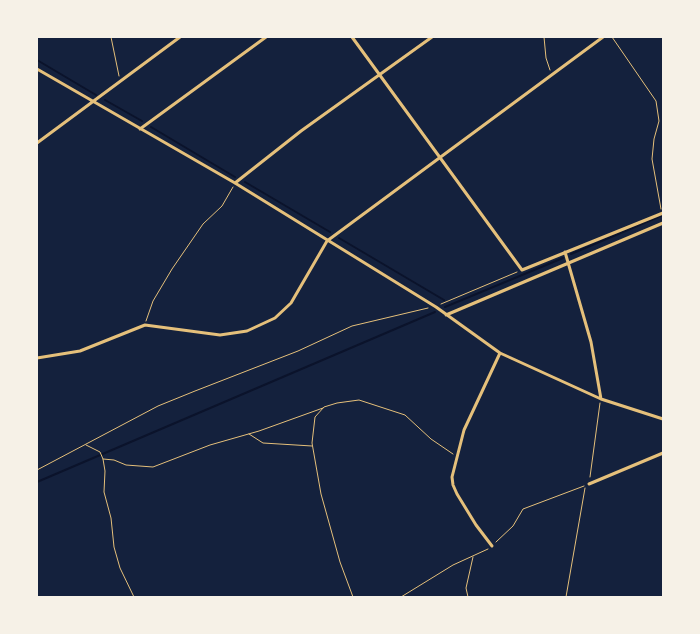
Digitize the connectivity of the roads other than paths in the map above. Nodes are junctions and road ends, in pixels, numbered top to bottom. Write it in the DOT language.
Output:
graph roads {
  1 [pos="180,37"];
  2 [pos="266,37"];
  3 [pos="352,37"];
  4 [pos="432,37"];
  5 [pos="602,37"];
  6 [pos="37,69"];
  7 [pos="379,74"];
  8 [pos="94,103"];
  9 [pos="140,129"];
  10 [pos="37,143"];
  11 [pos="440,158"];
  12 [pos="235,183"];
  13 [pos="662,213"];
  14 [pos="663,223"];
  15 [pos="327,241"];
  16 [pos="565,252"];
  17 [pos="569,263"];
  18 [pos="446,315"];
  19 [pos="500,353"];
  20 [pos="37,358"];
  21 [pos="601,399"];
  22 [pos="663,419"];
  23 [pos="663,453"];
  24 [pos="589,484"];
  25 [pos="492,546"];
  1 -- 8 [label="street"];
  2 -- 9 [label="street"];
  3 -- 7 [label="street"];
  4 -- 7 [label="street"];
  5 -- 11 [label="street"];
  6 -- 8 [label="street"];
  7 -- 11 [label="street"];
  7 -- 12 [label="street"];
  8 -- 9 [label="street"];
  8 -- 10 [label="street"];
  9 -- 12 [label="street"];
  11 -- 15 [label="street"];
  11 -- 16 [label="street"];
  12 -- 15 [label="street"];
  13 -- 16 [label="street"];
  14 -- 17 [label="street"];
  15 -- 18 [label="street"];
  15 -- 20 [label="street"];
  16 -- 17 [label="street"];
  17 -- 18 [label="street"];
  17 -- 21 [label="street"];
  18 -- 19 [label="street"];
  19 -- 21 [label="street"];
  19 -- 25 [label="street"];
  21 -- 22 [label="street"];
  23 -- 24 [label="street"];
}
